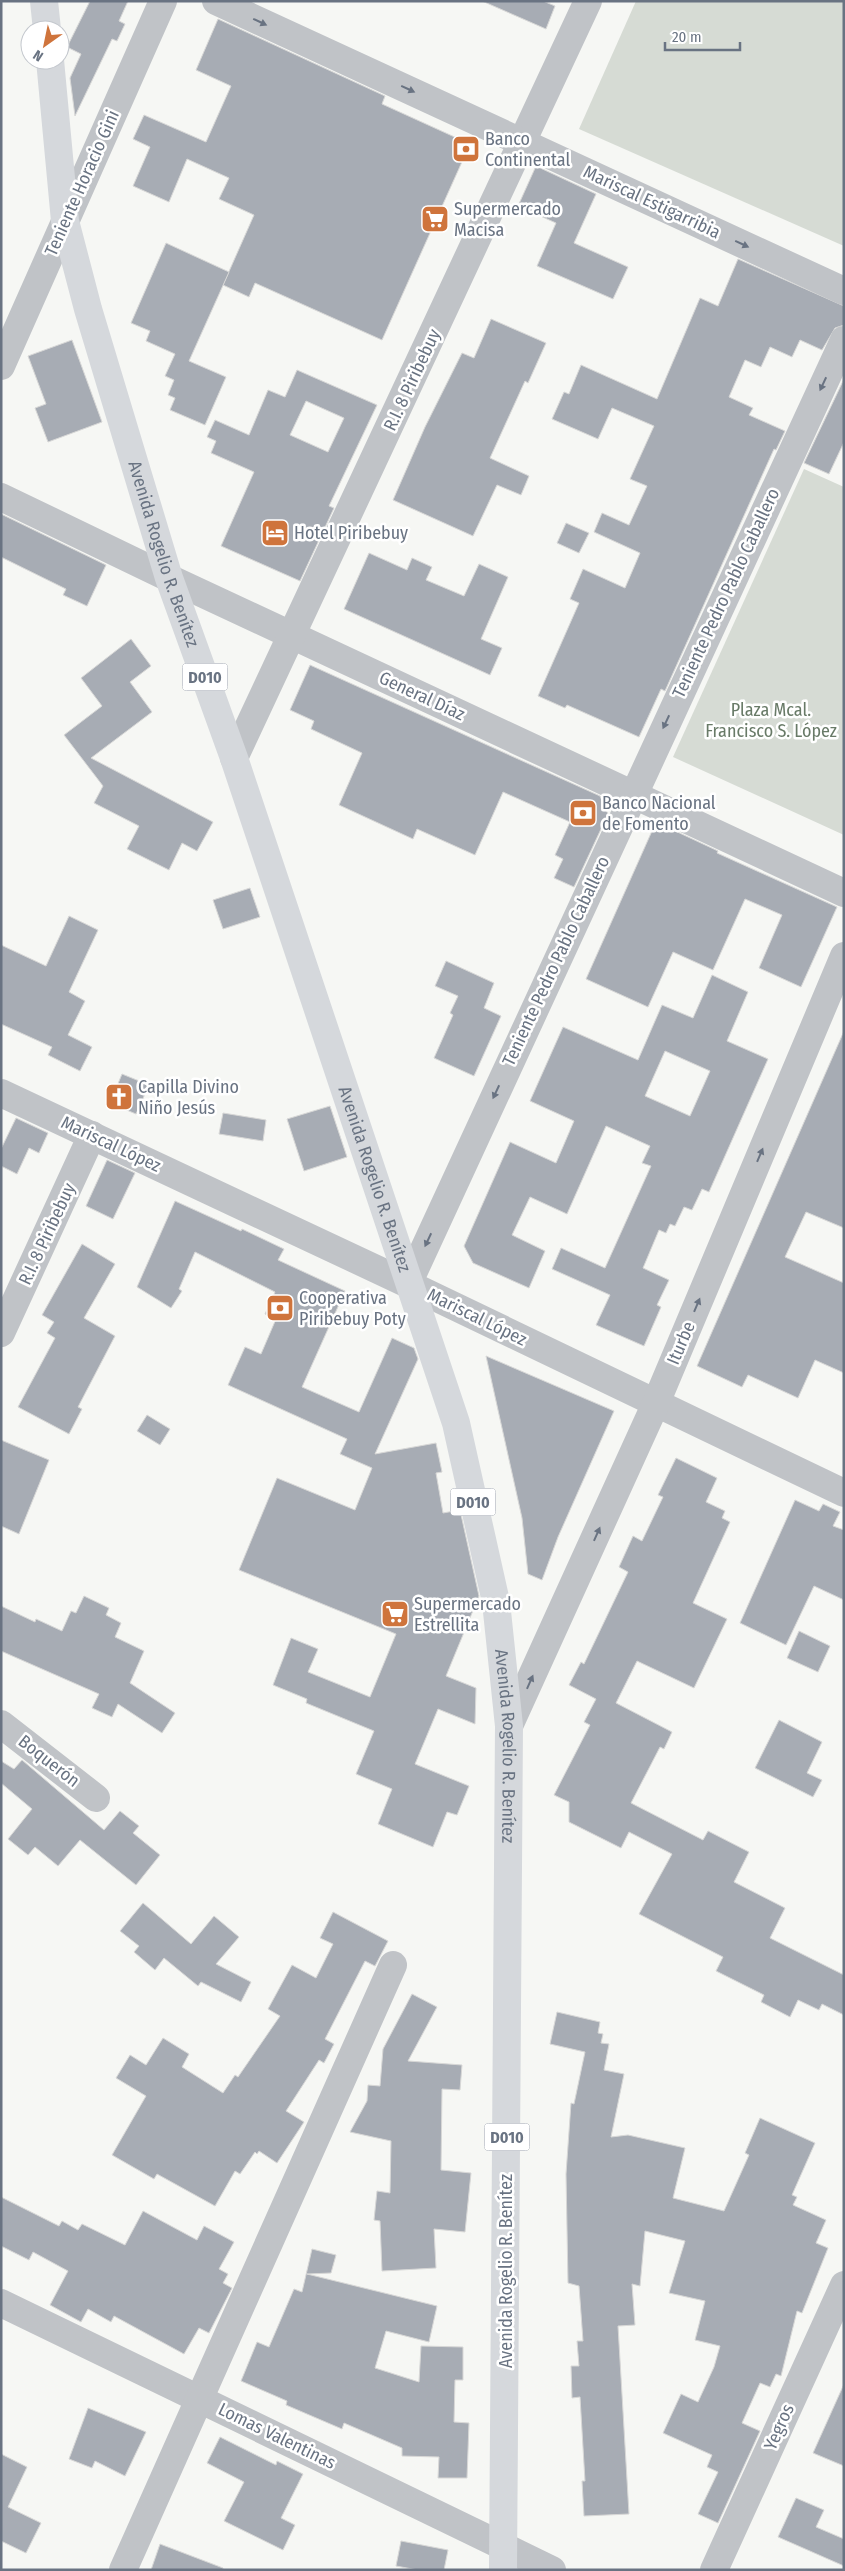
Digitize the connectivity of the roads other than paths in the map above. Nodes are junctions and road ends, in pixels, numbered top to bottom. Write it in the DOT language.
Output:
graph roads {
  1 [pos="44,1"];
  2 [pos="163,1"];
  3 [pos="216,1"];
  4 [pos="588,1"];
  5 [pos="46,20"];
  6 [pos="51,70"];
  7 [pos="523,142"];
  8 [pos="65,222"];
  9 [pos="844,290"];
  10 [pos="844,340"];
  11 [pos="1,366"];
  12 [pos="1,497"];
  13 [pos="169,578"];
  14 [pos="292,635"];
  15 [pos="234,758"];
  16 [pos="632,794"];
  17 [pos="844,893"];
  18 [pos="844,956"];
  19 [pos="1,1093"];
  20 [pos="92,1135"];
  21 [pos="408,1284"];
  22 [pos="1,1333"];
  23 [pos="656,1403"];
  24 [pos="844,1493"];
  25 [pos="1,1724"];
  26 [pos="509,1726"];
  27 [pos="96,1798"];
  28 [pos="393,1965"];
  29 [pos="844,2285"];
  30 [pos="1,2303"];
  31 [pos="200,2398"];
  32 [pos="504,2558"];
  33 [pos="123,2570"];
  34 [pos="552,2570"];
  35 [pos="714,2570"];
  1 -- 5 [label="main road"];
  2 -- 8 [label="street, Teniente Horacio Gini"];
  3 -- 7 [label="street, Mariscal Estigarribia, one-way"];
  4 -- 7 [label="street, R.I. 8 Piribebuy"];
  6 -- 8 [label="main road, Avenida Rogelio R. Benítez / D010"];
  7 -- 9 [label="street, Mariscal Estigarribia, one-way"];
  7 -- 14 [label="street, R.I. 8 Piribebuy"];
  8 -- 11 [label="street, Teniente Horacio Gini"];
  8 -- 13 [label="main road, Avenida Rogelio R. Benítez / D010"];
  10 -- 16 [label="street, Teniente Pedro Pablo Caballero, one-way"];
  12 -- 13 [label="street, General Díaz"];
  13 -- 14 [label="street, General Díaz"];
  13 -- 15 [label="main road, Avenida Rogelio R. Benítez / D010"];
  14 -- 15 [label="street, R.I. 8 Piribebuy"];
  14 -- 16 [label="street, General Díaz"];
  15 -- 21 [label="main road, Avenida Rogelio R. Benítez / D010"];
  16 -- 17 [label="street, General Díaz"];
  16 -- 21 [label="street, Teniente Pedro Pablo Caballero, one-way"];
  23 -- 18 [label="street, Iturbe, one-way"];
  19 -- 20 [label="street, Mariscal López"];
  20 -- 21 [label="street, Mariscal López"];
  20 -- 22 [label="street, R.I. 8 Piribebuy"];
  21 -- 23 [label="street, Mariscal López"];
  21 -- 26 [label="main road, Avenida Rogelio R. Benítez / D010"];
  23 -- 24 [label="street, Mariscal López"];
  26 -- 23 [label="street, Iturbe, one-way"];
  25 -- 27 [label="street, Boquerón"];
  26 -- 32 [label="main road, Avenida Rogelio R. Benítez / D010"];
  28 -- 31 [label="street"];
  29 -- 35 [label="street, Yegros"];
  30 -- 31 [label="street, Lomas Valentinas"];
  31 -- 32 [label="street, Lomas Valentinas"];
  31 -- 33 [label="street"];
  32 -- 34 [label="street, Lomas Valentinas"];
}
